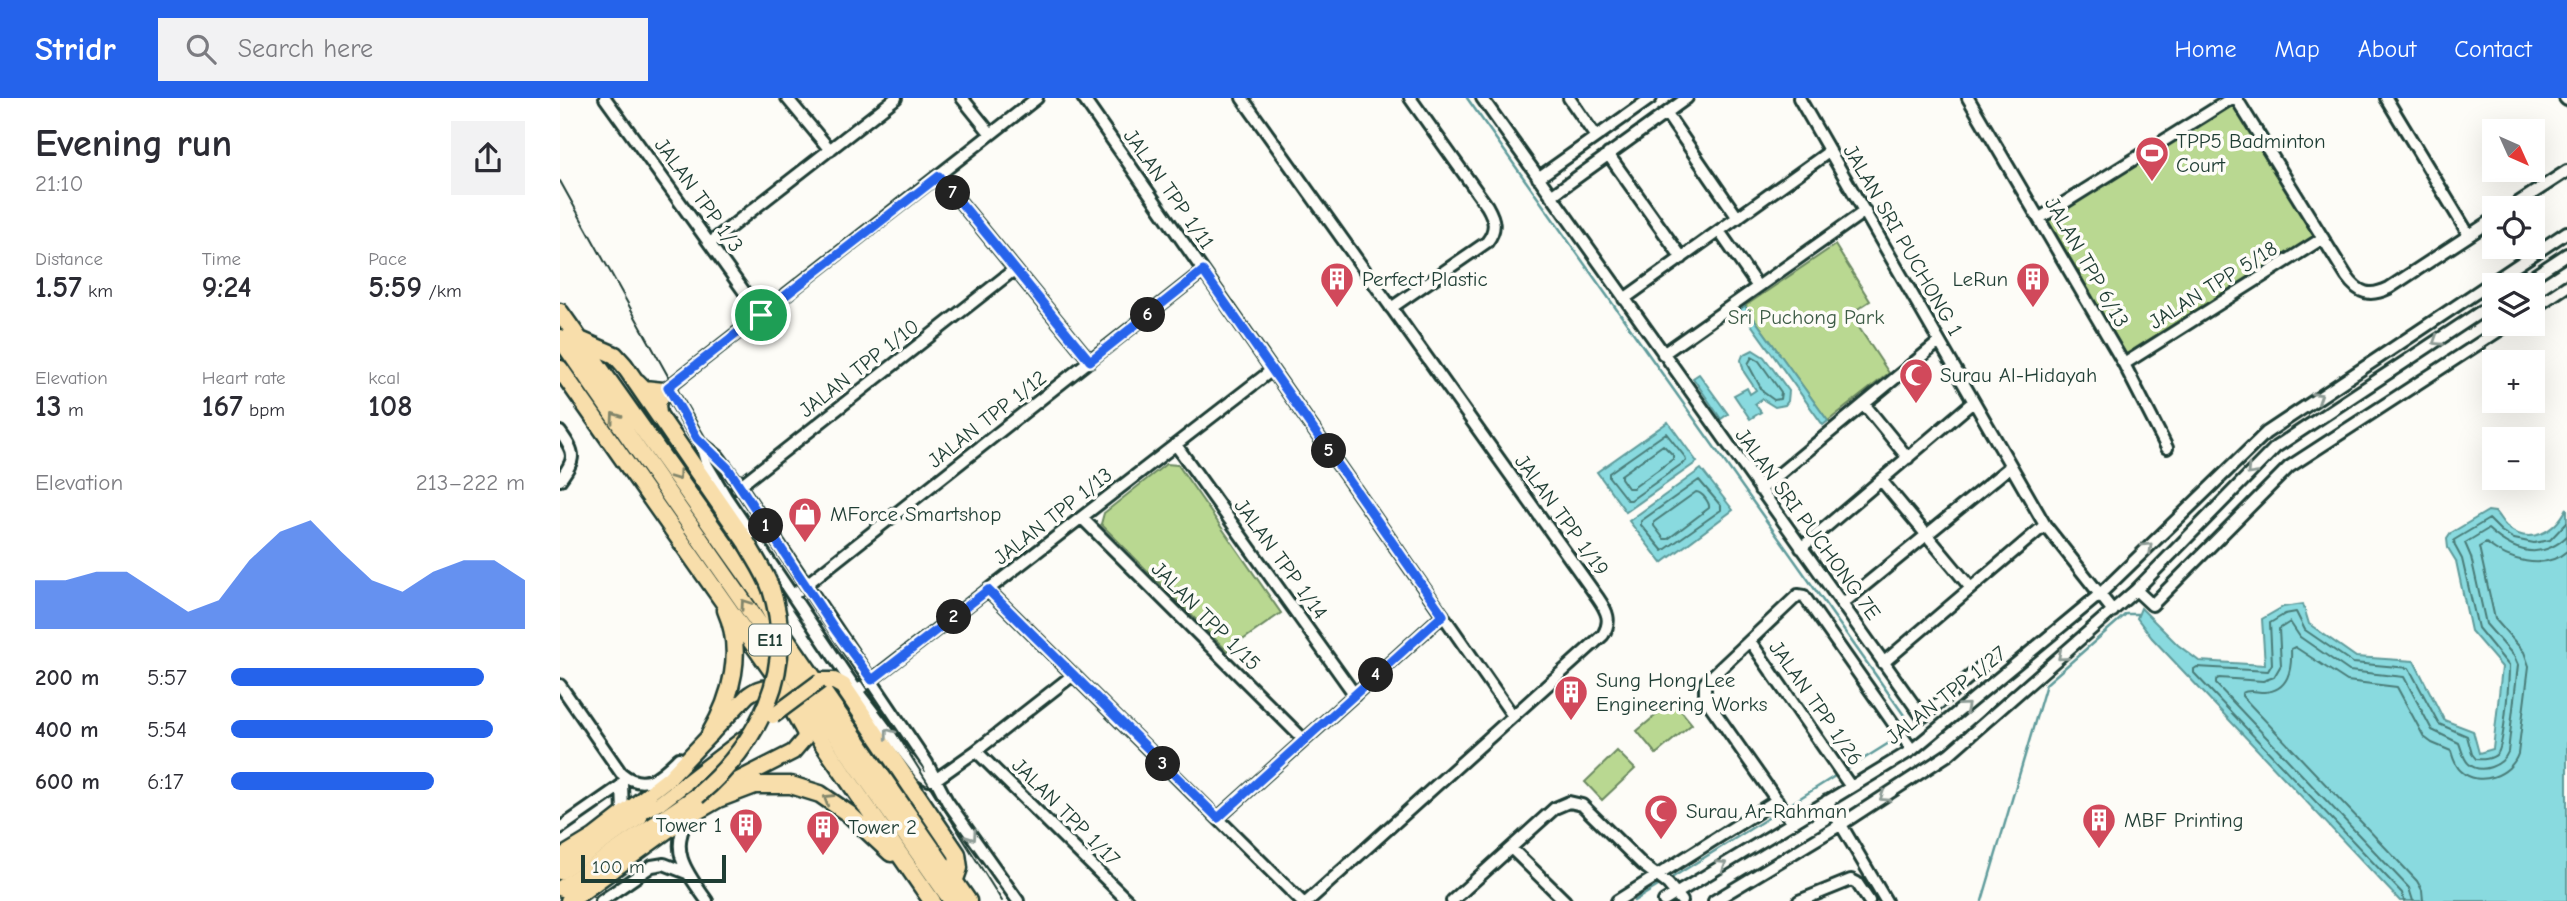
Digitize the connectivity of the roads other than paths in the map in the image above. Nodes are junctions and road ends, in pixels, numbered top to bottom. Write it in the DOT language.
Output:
graph roads {
  1 [pos="605,98"];
  2 [pos="787,98"];
  3 [pos="896,98"];
  4 [pos="962,98"];
  5 [pos="1037,98"];
  6 [pos="1083,98"];
  7 [pos="1242,98"];
  8 [pos="1410,98"];
  9 [pos="1482,98"];
  10 [pos="1569,98"];
  11 [pos="1651,98"];
  12 [pos="1687,98"];
  13 [pos="1799,98"];
  14 [pos="1968,98"];
  15 [pos="2234,98"];
  16 [pos="2385,98"];
  17 [pos="1666,113"];
  18 [pos="991,134"];
  19 [pos="1596,137"];
  20 [pos="830,150"];
  21 [pos="1830,151"];
  22 [pos="1608,155"];
  23 [pos="2567,171"];
  24 [pos="939,176"];
  25 [pos="1538,178"];
  26 [pos="1551,196"];
  27 [pos="2528,196"];
  28 [pos="1865,211"];
  29 [pos="1738,218"];
  30 [pos="2040,218"];
  31 [pos="2482,227"];
  32 [pos="1719,231"];
  33 [pos="2567,232"];
  34 [pos="2469,235"];
  35 [pos="2323,238"];
  36 [pos="710,243"];
  37 [pos="2567,254"];
  38 [pos="1682,258"];
  39 [pos="1015,269"];
  40 [pos="1203,271"];
  41 [pos="2538,273"];
  42 [pos="2567,286"];
  43 [pos="1758,287"];
  44 [pos="1625,299"];
  45 [pos="2545,300"];
  46 [pos="1391,308"];
  47 [pos="2482,311"];
  48 [pos="560,312"];
  49 [pos="761,315"];
  50 [pos="2491,336"];
  51 [pos="560,338"];
  52 [pos="580,341"];
  53 [pos="1939,342"];
  54 [pos="560,353"];
  55 [pos="1663,354"];
  56 [pos="1090,361"];
  57 [pos="2124,364"];
  58 [pos="560,369"];
  59 [pos="1272,370"];
  60 [pos="632,377"];
  61 [pos="589,379"];
  62 [pos="666,389"];
  63 [pos="1973,402"];
  64 [pos="1864,404"];
  65 [pos="658,414"];
  66 [pos="560,432"];
  67 [pos="700,442"];
  68 [pos="1175,445"];
  69 [pos="2167,448"];
  70 [pos="1908,458"];
  71 [pos="2011,466"];
  72 [pos="560,480"];
  73 [pos="1881,480"];
  74 [pos="740,486"];
  75 [pos="1759,489"];
  76 [pos="726,497"];
  77 [pos="1082,518"];
  78 [pos="2045,524"];
  79 [pos="1926,535"];
  80 [pos="1801,548"];
  81 [pos="807,586"];
  82 [pos="1970,587"];
  83 [pos="988,590"];
  84 [pos="2136,590"];
  85 [pos="719,592"];
  86 [pos="793,595"];
  87 [pos="2099,595"];
  88 [pos="1842,604"];
  89 [pos="2113,611"];
  90 [pos="1443,615"];
  91 [pos="1750,641"];
  92 [pos="1988,661"];
  93 [pos="1883,663"];
  94 [pos="1073,675"];
  95 [pos="872,680"];
  96 [pos="820,681"];
  97 [pos="731,686"];
  98 [pos="561,688"];
  99 [pos="857,691"];
  100 [pos="1355,695"];
  101 [pos="1513,716"];
  102 [pos="710,734"];
  103 [pos="1304,740"];
  104 [pos="1912,750"];
  105 [pos="976,751"];
  106 [pos="621,773"];
  107 [pos="935,780"];
  108 [pos="622,785"];
  109 [pos="1851,787"];
  110 [pos="1777,800"];
  111 [pos="1827,801"];
  112 [pos="660,803"];
  113 [pos="622,813"];
  114 [pos="1218,818"];
  115 [pos="684,819"];
  116 [pos="1792,822"];
  117 [pos="1840,825"];
  118 [pos="560,828"];
  119 [pos="593,837"];
  120 [pos="1511,848"];
  121 [pos="900,856"];
  122 [pos="560,858"];
  123 [pos="687,873"];
  124 [pos="1657,875"];
  125 [pos="954,882"];
  126 [pos="566,891"];
  127 [pos="1465,897"];
  128 [pos="1679,897"];
  129 [pos="601,901"];
  130 [pos="706,901"];
  131 [pos="932,901"];
  132 [pos="952,901"];
  133 [pos="968,901"];
  134 [pos="1018,901"];
  135 [pos="1128,901"];
  136 [pos="1301,901"];
  137 [pos="1308,901"];
  138 [pos="1452,901"];
  139 [pos="1565,901"];
  140 [pos="1617,901"];
  141 [pos="1664,901"];
  142 [pos="1714,901"];
  143 [pos="1799,901"];
  144 [pos="1869,901"];
  145 [pos="1886,901"];
  1 -- 36 [label="street, JALAN TPP 1/3"];
  2 -- 20 [label="street"];
  3 -- 20 [label="street"];
  4 -- 18 [label="street"];
  5 -- 18 [label="street"];
  6 -- 40 [label="street, JALAN TPP 1/11"];
  7 -- 46 [label="street, JALAN TPP 1/19"];
  8 -- 46 [label="street"];
  9 -- 25 [label="street, JALAN SRI PUCHONG 7E"];
  10 -- 19 [label="street"];
  11 -- 19 [label="street"];
  12 -- 17 [label="street"];
  13 -- 21 [label="street, JALAN SRI PUCHONG 1"];
  14 -- 30 [label="street, JALAN TPP 6/13"];
  15 -- 30 [label="street"];
  15 -- 35 [label="street"];
  16 -- 34 [label="street"];
  17 -- 22 [label="street"];
  17 -- 29 [label="street"];
  18 -- 24 [label="street"];
  19 -- 25 [label="street"];
  20 -- 36 [label="street"];
  21 -- 28 [label="street, JALAN SRI PUCHONG 1"];
  21 -- 29 [label="street"];
  22 -- 26 [label="street"];
  22 -- 38 [label="street"];
  23 -- 27 [label="street"];
  24 -- 39 [label="street"];
  24 -- 49 [label="street"];
  25 -- 26 [label="street, JALAN SRI PUCHONG 7E"];
  26 -- 44 [label="street, JALAN SRI PUCHONG 7E"];
  28 -- 43 [label="street"];
  28 -- 53 [label="street, JALAN SRI PUCHONG 1"];
  29 -- 32 [label="street"];
  30 -- 57 [label="street, JALAN TPP 6/13"];
  31 -- 34 [label="street"];
  32 -- 38 [label="street"];
  32 -- 43 [label="street"];
  87 -- 33 [label="street, JALAN TPP 1/27, one-way"];
  34 -- 35 [label="street"];
  35 -- 57 [label="street, JALAN TPP 5/18"];
  36 -- 49 [label="street, JALAN TPP 1/3"];
  37 -- 41 [label="street"];
  38 -- 44 [label="street"];
  39 -- 56 [label="street"];
  39 -- 74 [label="street, JALAN TPP 1/10"];
  40 -- 56 [label="street, JALAN TPP 1/12"];
  40 -- 59 [label="street, JALAN TPP 1/11"];
  42 -- 45 [label="street"];
  43 -- 55 [label="street"];
  44 -- 55 [label="street, JALAN SRI PUCHONG 7E"];
  46 -- 101 [label="street, JALAN TPP 1/19"];
  47 -- 84 [label="street, JALAN TPP 1/27, one-way"];
  48 -- 52 [label="highway, E11"];
  49 -- 62 [label="street"];
  50 -- 84 [label="street"];
  51 -- 61 [label="highway, E11"];
  52 -- 60 [label="highway"];
  52 -- 125 [label="highway, E11, one-way"];
  53 -- 63 [label="street, JALAN SRI PUCHONG 1"];
  53 -- 64 [label="street"];
  54 -- 61 [label="highway, E11"];
  55 -- 75 [label="street, JALAN SRI PUCHONG 7E"];
  56 -- 81 [label="street, JALAN TPP 1/12"];
  57 -- 69 [label="street, JALAN TPP 6/13"];
  58 -- 85 [label="highway"];
  59 -- 68 [label="street, JALAN TPP 1/13"];
  59 -- 90 [label="street, JALAN TPP 1/11"];
  60 -- 62 [label="highway"];
  60 -- 65 [label="highway"];
  132 -- 61 [label="highway, E11, one-way"];
  62 -- 65 [label="highway"];
  62 -- 67 [label="street"];
  63 -- 70 [label="street"];
  63 -- 71 [label="street, JALAN SRI PUCHONG 1"];
  64 -- 70 [label="street"];
  64 -- 75 [label="street"];
  65 -- 126 [label="highway, bridge"];
  66 -- 72 [label="street"];
  67 -- 74 [label="street"];
  67 -- 76 [label="street"];
  68 -- 77 [label="street, JALAN TPP 1/13"];
  68 -- 100 [label="street, JALAN TPP 1/14"];
  70 -- 73 [label="street"];
  71 -- 78 [label="street, JALAN SRI PUCHONG 1"];
  71 -- 79 [label="street"];
  73 -- 79 [label="street"];
  73 -- 80 [label="street"];
  74 -- 76 [label="street, JALAN TPP 1/10"];
  74 -- 81 [label="street"];
  75 -- 80 [label="street, JALAN SRI PUCHONG 7E"];
  76 -- 86 [label="street"];
  77 -- 83 [label="street, JALAN TPP 1/13"];
  77 -- 103 [label="street, JALAN TPP 1/15"];
  78 -- 82 [label="street"];
  78 -- 87 [label="street, JALAN SRI PUCHONG 1"];
  79 -- 82 [label="street"];
  79 -- 88 [label="street"];
  80 -- 88 [label="street, JALAN SRI PUCHONG 7E"];
  81 -- 86 [label="street, JALAN TPP 1/12"];
  81 -- 95 [label="street"];
  82 -- 93 [label="street"];
  83 -- 94 [label="street"];
  83 -- 95 [label="street, JALAN TPP 1/13"];
  84 -- 89 [label="street, JALAN TPP 1/27"];
  85 -- 97 [label="highway"];
  85 -- 121 [label="highway"];
  86 -- 99 [label="street"];
  87 -- 89 [label="street, JALAN SRI PUCHONG 1"];
  104 -- 87 [label="street, JALAN TPP 1/27, one-way"];
  88 -- 93 [label="street, JALAN SRI PUCHONG 7E"];
  89 -- 117 [label="street, JALAN TPP 1/27, one-way"];
  90 -- 100 [label="street"];
  90 -- 101 [label="street, JALAN TPP 1/11"];
  91 -- 104 [label="street"];
  91 -- 109 [label="street, JALAN TPP 1/26"];
  91 -- 110 [label="street"];
  92 -- 93 [label="street, JALAN SRI PUCHONG 7E"];
  94 -- 105 [label="street, JALAN TPP 1/17"];
  94 -- 114 [label="street"];
  95 -- 99 [label="street, JALAN TPP 1/13"];
  95 -- 107 [label="street"];
  96 -- 112 [label="main road, bridge"];
  96 -- 125 [label="highway"];
  97 -- 102 [label="highway"];
  97 -- 106 [label="street"];
  98 -- 106 [label="street"];
  107 -- 99 [label="street, one-way"];
  100 -- 103 [label="street"];
  101 -- 137 [label="street, JALAN TPP 1/19"];
  102 -- 113 [label="main road"];
  102 -- 115 [label="main road"];
  103 -- 114 [label="street"];
  104 -- 109 [label="street, JALAN TPP 1/27"];
  105 -- 107 [label="street, JALAN TPP 1/17"];
  105 -- 135 [label="street, JALAN TPP 1/17"];
  106 -- 108 [label="street"];
  107 -- 134 [label="street, one-way"];
  108 -- 113 [label="street"];
  108 -- 118 [label="street"];
  109 -- 111 [label="street, JALAN TPP 1/27"];
  110 -- 116 [label="street"];
  110 -- 124 [label="street"];
  111 -- 116 [label="street, JALAN TPP 1/27"];
  111 -- 117 [label="street"];
  112 -- 119 [label="main road"];
  112 -- 126 [label="main road"];
  113 -- 119 [label="main road"];
  114 -- 136 [label="street"];
  121 -- 115 [label="highway, one-way"];
  115 -- 123 [label="street"];
  115 -- 126 [label="highway"];
  128 -- 116 [label="street, JALAN TPP 1/27, one-way"];
  117 -- 142 [label="street, JALAN TPP 1/27"];
  117 -- 145 [label="street"];
  119 -- 122 [label="main road"];
  120 -- 124 [label="street"];
  120 -- 127 [label="street"];
  120 -- 139 [label="street"];
  121 -- 131 [label="highway"];
  123 -- 129 [label="street"];
  123 -- 130 [label="street"];
  124 -- 128 [label="street"];
  124 -- 140 [label="street"];
  125 -- 133 [label="highway, E11"];
  127 -- 138 [label="street"];
  128 -- 141 [label="street, JALAN TPP 1/27"];
  143 -- 144 [label="street"];
}
